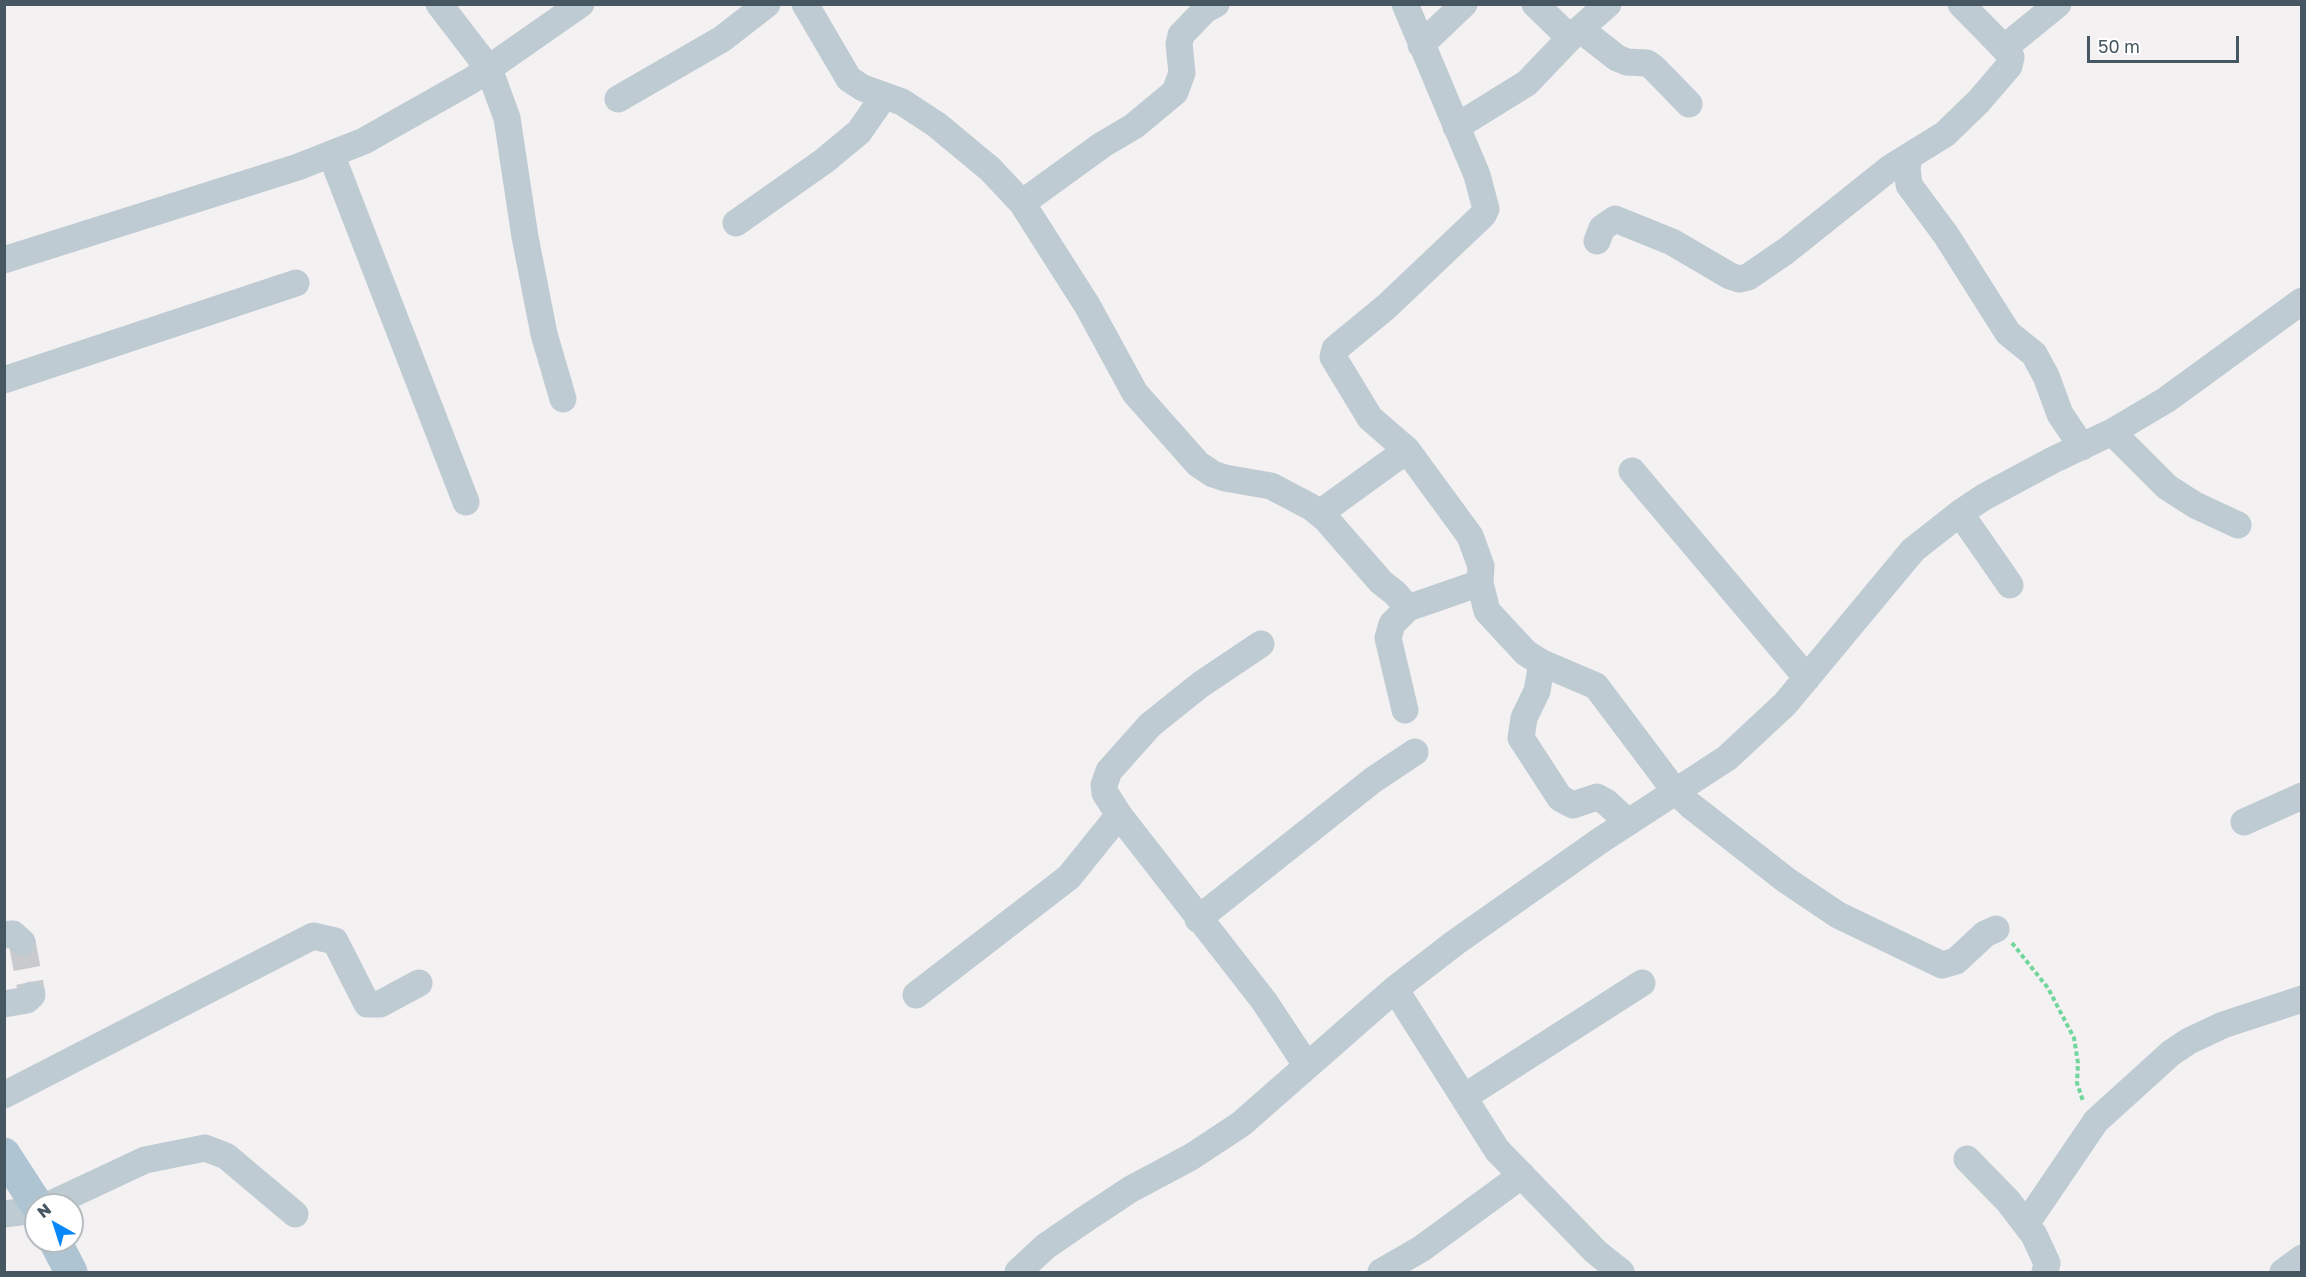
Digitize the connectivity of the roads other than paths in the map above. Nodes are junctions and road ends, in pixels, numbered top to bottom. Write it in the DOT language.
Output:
graph roads {
  1 [pos="439,4"];
  2 [pos="581,4"];
  3 [pos="767,4"];
  4 [pos="805,4"];
  5 [pos="1216,4"];
  6 [pos="1405,4"];
  7 [pos="1464,4"];
  8 [pos="1535,4"];
  9 [pos="1608,4"];
  10 [pos="1961,4"];
  11 [pos="2058,4"];
  12 [pos="1575,34"];
  13 [pos="1421,45"];
  14 [pos="2004,48"];
  15 [pos="489,69"];
  16 [pos="884,96"];
  17 [pos="618,99"];
  18 [pos="1689,104"];
  19 [pos="1456,127"];
  20 [pos="331,154"];
  21 [pos="1909,157"];
  22 [pos="1022,203"];
  23 [pos="736,223"];
  24 [pos="1597,241"];
  25 [pos="4,260"];
  26 [pos="296,283"];
  27 [pos="2301,301"];
  28 [pos="4,380"];
  29 [pos="563,399"];
  30 [pos="2112,432"];
  31 [pos="2082,447"];
  32 [pos="1407,450"];
  33 [pos="1632,471"];
  34 [pos="466,502"];
  35 [pos="1320,513"];
  36 [pos="1960,513"];
  37 [pos="2238,525"];
  38 [pos="1480,583"];
  39 [pos="2010,585"];
  40 [pos="1408,608"];
  41 [pos="1261,644"];
  42 [pos="1542,663"];
  43 [pos="1807,678"];
  44 [pos="1405,710"];
  45 [pos="1415,752"];
  46 [pos="1676,791"];
  47 [pos="2301,796"];
  48 [pos="1119,815"];
  49 [pos="1629,822"];
  50 [pos="2244,822"];
  51 [pos="1198,919"];
  52 [pos="1996,929"];
  53 [pos="1642,983"];
  54 [pos="419,984"];
  55 [pos="1395,989"];
  56 [pos="32,995"];
  57 [pos="916,995"];
  58 [pos="2301,999"];
  59 [pos="4,1004"];
  60 [pos="1307,1066"];
  61 [pos="4,1095"];
  62 [pos="1464,1096"];
  63 [pos="4,1154"];
  64 [pos="1967,1159"];
  65 [pos="1522,1175"];
  66 [pos="29,1193"];
  67 [pos="75,1193"];
  68 [pos="24,1212"];
  69 [pos="4,1214"];
  70 [pos="295,1214"];
  71 [pos="2026,1224"];
  72 [pos="61,1253"];
  73 [pos="2301,1257"];
  74 [pos="71,1272"];
  75 [pos="1018,1272"];
  76 [pos="1381,1272"];
  77 [pos="1621,1272"];
  78 [pos="2045,1272"];
  79 [pos="2283,1272"];
  1 -- 15 [label="street"];
  2 -- 15 [label="street"];
  3 -- 17 [label="street"];
  4 -- 16 [label="street"];
  5 -- 22 [label="street"];
  6 -- 13 [label="street"];
  7 -- 13 [label="street"];
  8 -- 12 [label="street"];
  9 -- 12 [label="street"];
  10 -- 14 [label="street"];
  11 -- 14 [label="street"];
  12 -- 18 [label="street"];
  12 -- 19 [label="street"];
  13 -- 19 [label="street"];
  14 -- 21 [label="street"];
  15 -- 20 [label="street"];
  15 -- 29 [label="street"];
  16 -- 22 [label="street"];
  16 -- 23 [label="street"];
  19 -- 32 [label="street"];
  20 -- 25 [label="street"];
  20 -- 34 [label="street"];
  21 -- 24 [label="street"];
  21 -- 31 [label="street"];
  22 -- 35 [label="street"];
  26 -- 28 [label="street"];
  27 -- 30 [label="street"];
  30 -- 31 [label="street"];
  30 -- 37 [label="street"];
  31 -- 36 [label="street"];
  32 -- 35 [label="street"];
  32 -- 38 [label="street"];
  33 -- 43 [label="street"];
  35 -- 40 [label="street"];
  36 -- 39 [label="street"];
  36 -- 43 [label="street"];
  38 -- 40 [label="street"];
  38 -- 42 [label="street"];
  40 -- 44 [label="street"];
  41 -- 48 [label="street"];
  42 -- 46 [label="street"];
  42 -- 49 [label="street"];
  43 -- 46 [label="street"];
  45 -- 51 [label="street"];
  46 -- 49 [label="street"];
  46 -- 52 [label="street"];
  47 -- 50 [label="street"];
  48 -- 51 [label="street"];
  48 -- 57 [label="street"];
  49 -- 55 [label="street"];
  51 -- 60 [label="street"];
  53 -- 62 [label="street"];
  54 -- 61 [label="street"];
  55 -- 60 [label="street"];
  55 -- 62 [label="street"];
  56 -- 59 [label="street"];
  58 -- 71 [label="street"];
  60 -- 75 [label="street"];
  62 -- 65 [label="street"];
  63 -- 66 [label="main road"];
  64 -- 71 [label="street"];
  65 -- 76 [label="street"];
  65 -- 77 [label="street"];
  67 -- 70 [label="street"];
  68 -- 69 [label="street"];
  71 -- 78 [label="street"];
  72 -- 74 [label="main road"];
  73 -- 79 [label="street"];
}
